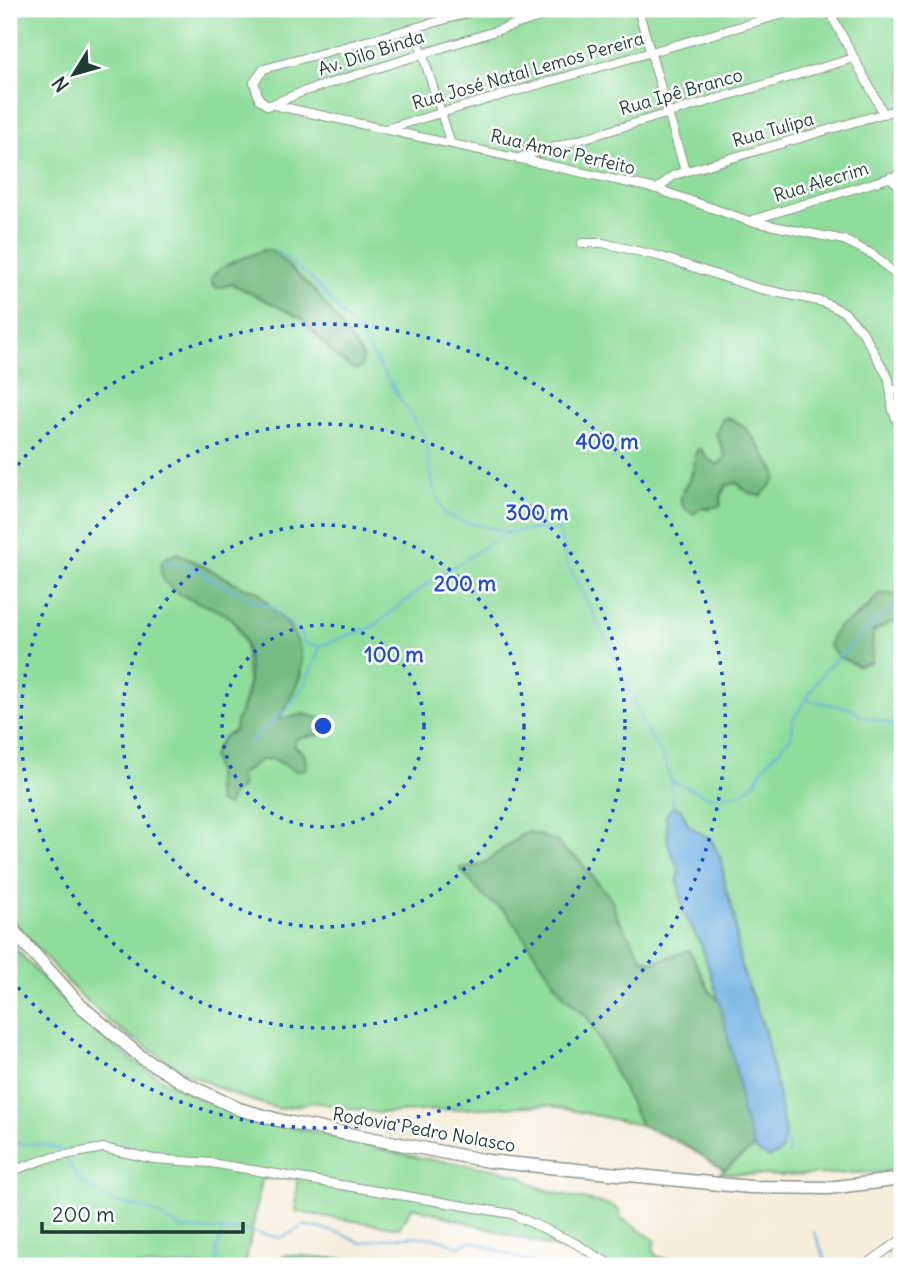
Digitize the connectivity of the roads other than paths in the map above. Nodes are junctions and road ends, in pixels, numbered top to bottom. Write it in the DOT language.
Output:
graph roads {
  1 [pos="483,9"];
  2 [pos="565,9"];
  3 [pos="638,9"];
  4 [pos="800,9"];
  5 [pos="828,9"];
  6 [pos="415,30"];
  7 [pos="651,52"];
  8 [pos="423,53"];
  9 [pos="854,58"];
  10 [pos="271,106"];
  11 [pos="902,108"];
  12 [pos="441,113"];
  13 [pos="667,113"];
  14 [pos="884,114"];
  15 [pos="386,128"];
  16 [pos="450,144"];
  17 [pos="518,158"];
  18 [pos="685,171"];
  19 [pos="902,174"];
  20 [pos="890,177"];
  21 [pos="657,189"];
  22 [pos="902,189"];
  23 [pos="750,221"];
  24 [pos="582,243"];
  25 [pos="902,281"];
  26 [pos="902,388"];
  27 [pos="891,391"];
  28 [pos="902,433"];
  29 [pos="9,926"];
  30 [pos="9,1171"];
  31 [pos="902,1179"];
  32 [pos="902,1239"];
  33 [pos="613,1266"];
  34 [pos="864,1266"];
  1 -- 6 [label="street, Av. Dilo Binda"];
  2 -- 8 [label="street, Av. Dilo Binda"];
  3 -- 7 [label="street"];
  4 -- 7 [label="street, Rua José Natal Lemos Pereira"];
  5 -- 9 [label="street"];
  6 -- 8 [label="street"];
  6 -- 10 [label="street, Av. Dilo Binda"];
  7 -- 12 [label="street, Rua José Natal Lemos Pereira"];
  7 -- 13 [label="street"];
  8 -- 10 [label="street, Av. Dilo Binda"];
  8 -- 12 [label="street"];
  9 -- 13 [label="street, Rua Ipê Branco"];
  9 -- 14 [label="street"];
  10 -- 15 [label="street, Rua Amor Perfeito"];
  11 -- 14 [label="street, Rua Tulipa"];
  12 -- 15 [label="street, Rua José Natal Lemos Pereira"];
  12 -- 16 [label="street"];
  13 -- 17 [label="street, Rua Ipê Branco"];
  13 -- 18 [label="street"];
  14 -- 18 [label="street, Rua Tulipa"];
  15 -- 16 [label="street, Rua Amor Perfeito"];
  16 -- 17 [label="street, Rua Amor Perfeito"];
  17 -- 21 [label="street, Rua Amor Perfeito"];
  18 -- 21 [label="street, Rua Tulipa"];
  19 -- 20 [label="street, Rua Alecrim"];
  20 -- 22 [label="street"];
  20 -- 23 [label="street, Rua Alecrim"];
  21 -- 23 [label="street, Rua Amor Perfeito"];
  23 -- 25 [label="street, Rua Amor Perfeito"];
  24 -- 27 [label="street"];
  26 -- 27 [label="street"];
  27 -- 28 [label="street"];
  29 -- 31 [label="highway, Rodovia Pedro Nolasco"];
  30 -- 33 [label="street"];
  32 -- 34 [label="street"];
}
